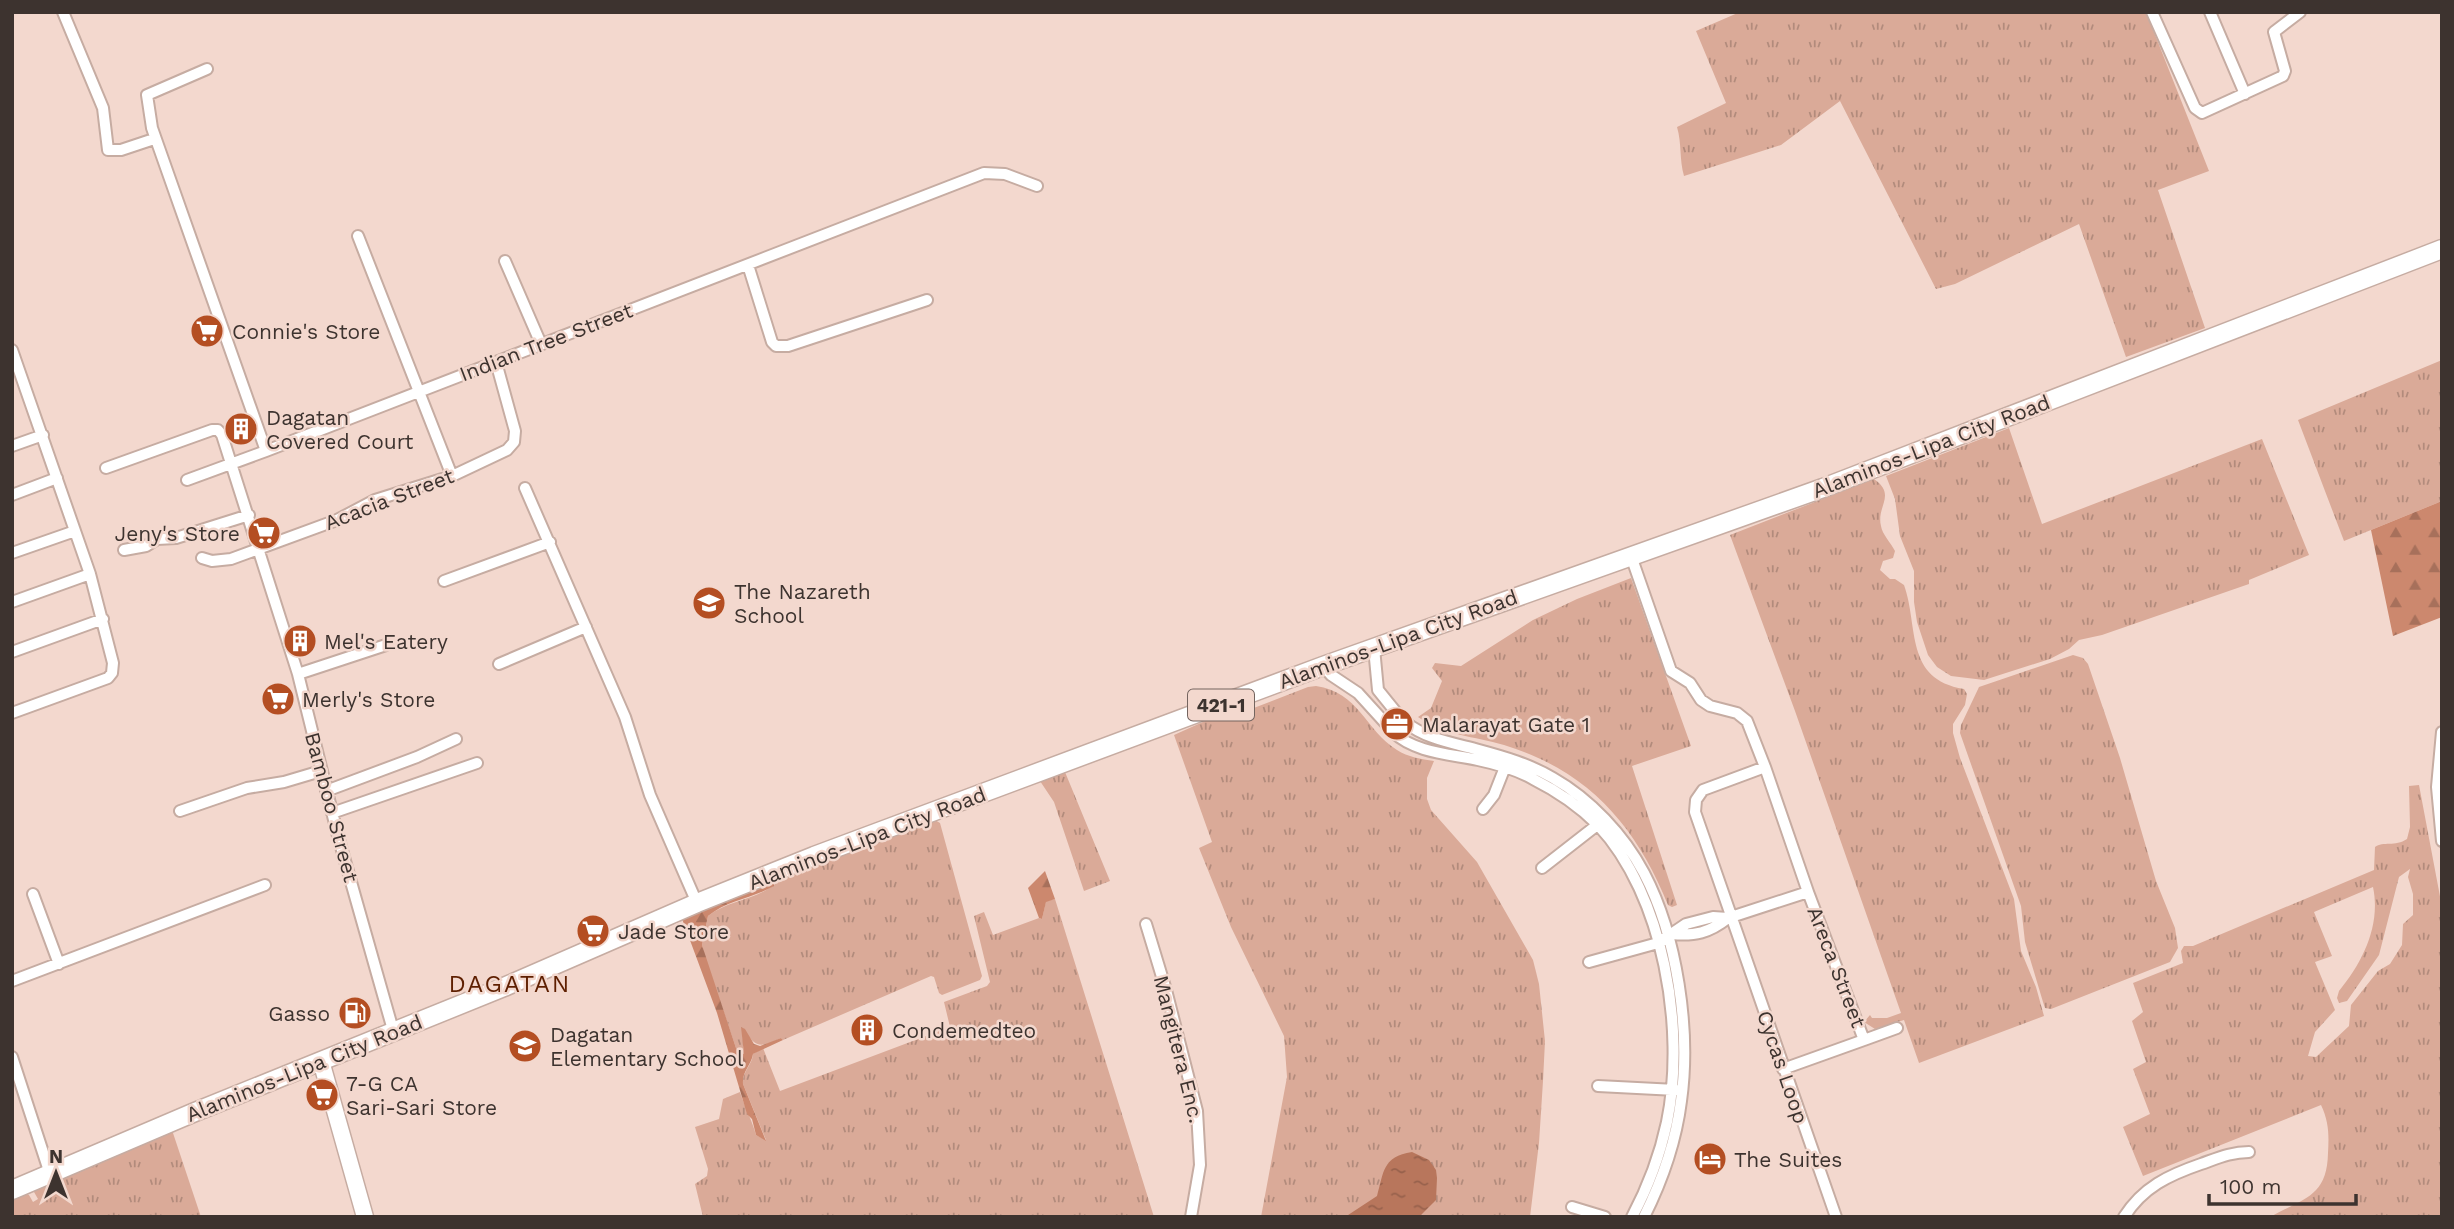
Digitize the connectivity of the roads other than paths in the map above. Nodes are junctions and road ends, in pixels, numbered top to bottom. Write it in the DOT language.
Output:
graph roads {
  1 [pos="63,12"];
  2 [pos="2152,12"];
  3 [pos="2210,12"];
  4 [pos="2300,12"];
  5 [pos="207,69"];
  6 [pos="2245,94"];
  7 [pos="154,139"];
  8 [pos="1037,186"];
  9 [pos="358,236"];
  10 [pos="2442,249"];
  11 [pos="505,261"];
  12 [pos="748,265"];
  13 [pos="927,300"];
  14 [pos="541,344"];
  15 [pos="12,351"];
  16 [pos="496,362"];
  17 [pos="16,372"];
  18 [pos="419,390"];
  19 [pos="43,435"];
  20 [pos="12,446"];
  21 [pos="266,451"];
  22 [pos="233,464"];
  23 [pos="106,468"];
  24 [pos="452,476"];
  25 [pos="57,478"];
  26 [pos="187,480"];
  27 [pos="525,488"];
  28 [pos="12,495"];
  29 [pos="249,514"];
  30 [pos="75,531"];
  31 [pos="550,542"];
  32 [pos="259,547"];
  33 [pos="124,550"];
  34 [pos="12,553"];
  35 [pos="1631,556"];
  36 [pos="202,558"];
  37 [pos="90,574"];
  38 [pos="444,581"];
  39 [pos="12,602"];
  40 [pos="103,619"];
  41 [pos="586,627"];
  42 [pos="386,645"];
  43 [pos="1374,648"];
  44 [pos="12,653"];
  45 [pos="499,664"];
  46 [pos="1323,666"];
  47 [pos="298,674"];
  48 [pos="12,713"];
  49 [pos="1398,715"];
  50 [pos="1380,716"];
  51 [pos="2442,732"];
  52 [pos="456,739"];
  53 [pos="1507,762"];
  54 [pos="477,763"];
  55 [pos="1765,767"];
  56 [pos="321,771"];
  57 [pos="326,791"];
  58 [pos="1483,809"];
  59 [pos="180,811"];
  60 [pos="332,813"];
  61 [pos="1601,822"];
  62 [pos="2442,841"];
  63 [pos="1542,868"];
  64 [pos="265,885"];
  65 [pos="1808,892"];
  66 [pos="33,894"];
  67 [pos="697,903"];
  68 [pos="1730,918"];
  69 [pos="1146,925"];
  70 [pos="1666,938"];
  71 [pos="1589,962"];
  72 [pos="59,964"];
  73 [pos="12,981"];
  74 [pos="1897,1028"];
  75 [pos="393,1030"];
  76 [pos="1864,1040"];
  77 [pos="12,1057"];
  78 [pos="321,1061"];
  79 [pos="1783,1069"];
  80 [pos="1598,1086"];
  81 [pos="1677,1091"];
  82 [pos="2249,1152"];
  83 [pos="50,1174"];
  84 [pos="12,1190"];
  85 [pos="1572,1207"];
  86 [pos="365,1217"];
  87 [pos="1191,1217"];
  88 [pos="1605,1217"];
  89 [pos="1632,1217"];
  90 [pos="1644,1217"];
  91 [pos="1836,1217"];
  92 [pos="2124,1217"];
  1 -- 7 [label="street"];
  2 -- 6 [label="street"];
  3 -- 6 [label="street"];
  4 -- 6 [label="street"];
  5 -- 7 [label="street"];
  7 -- 21 [label="street"];
  8 -- 12 [label="street, Indian Tree Street"];
  9 -- 18 [label="street"];
  10 -- 35 [label="main road, Alaminos-Lipa City Road / 421-1"];
  11 -- 14 [label="street"];
  12 -- 13 [label="street"];
  12 -- 14 [label="street, Indian Tree Street"];
  14 -- 16 [label="street, Indian Tree Street"];
  15 -- 17 [label="street"];
  16 -- 18 [label="street, Indian Tree Street"];
  16 -- 24 [label="street, Acacia Street"];
  17 -- 19 [label="street"];
  18 -- 21 [label="street, Indian Tree Street"];
  18 -- 24 [label="street"];
  19 -- 20 [label="street"];
  19 -- 25 [label="street"];
  21 -- 22 [label="street, Indian Tree Street"];
  22 -- 23 [label="street, Bamboo Street"];
  22 -- 26 [label="street, Indian Tree Street"];
  22 -- 29 [label="street, Bamboo Street"];
  24 -- 32 [label="street, Acacia Street"];
  25 -- 28 [label="street"];
  25 -- 30 [label="street"];
  27 -- 31 [label="street"];
  29 -- 32 [label="street, Bamboo Street"];
  29 -- 33 [label="street"];
  30 -- 34 [label="street"];
  30 -- 37 [label="street"];
  31 -- 38 [label="street"];
  31 -- 41 [label="street"];
  32 -- 36 [label="street, Acacia Street"];
  32 -- 47 [label="street, Bamboo Street"];
  35 -- 43 [label="main road, Alaminos-Lipa City Road / 421-1"];
  35 -- 55 [label="street, Areca Street"];
  37 -- 39 [label="street"];
  37 -- 40 [label="street"];
  40 -- 44 [label="street"];
  40 -- 48 [label="street"];
  41 -- 45 [label="street"];
  41 -- 67 [label="street"];
  42 -- 47 [label="street"];
  43 -- 46 [label="main road, Alaminos-Lipa City Road / 421-1"];
  43 -- 49 [label="street"];
  46 -- 50 [label="street"];
  46 -- 67 [label="main road, Alaminos-Lipa City Road / 421-1"];
  47 -- 56 [label="street, Bamboo Street"];
  49 -- 50 [label="street"];
  49 -- 53 [label="street"];
  50 -- 53 [label="street"];
  51 -- 62 [label="street"];
  52 -- 57 [label="street"];
  53 -- 58 [label="street"];
  53 -- 61 [label="street"];
  54 -- 60 [label="street"];
  55 -- 65 [label="street, Areca Street"];
  55 -- 68 [label="street, Cycas Loop"];
  56 -- 57 [label="street, Bamboo Street"];
  56 -- 59 [label="street"];
  57 -- 60 [label="street, Bamboo Street"];
  60 -- 75 [label="street, Bamboo Street"];
  61 -- 63 [label="street"];
  61 -- 70 [label="street"];
  64 -- 72 [label="street"];
  65 -- 68 [label="street, Areca Street"];
  65 -- 76 [label="street, Areca Street"];
  66 -- 72 [label="street"];
  67 -- 75 [label="main road, Alaminos-Lipa City Road / 421-1"];
  68 -- 70 [label="street"];
  68 -- 79 [label="street, Cycas Loop"];
  69 -- 87 [label="street, Mangitera Enc."];
  70 -- 71 [label="street"];
  70 -- 81 [label="street"];
  72 -- 73 [label="street"];
  74 -- 76 [label="street"];
  75 -- 78 [label="main road, Alaminos-Lipa City Road / 421-1"];
  76 -- 79 [label="street, Areca Street"];
  77 -- 83 [label="street"];
  78 -- 83 [label="main road, Alaminos-Lipa City Road / 421-1"];
  78 -- 86 [label="street"];
  79 -- 91 [label="street, Cycas Loop"];
  80 -- 81 [label="street"];
  81 -- 89 [label="street"];
  81 -- 90 [label="street"];
  82 -- 92 [label="street"];
  83 -- 84 [label="main road, Alaminos-Lipa City Road / 421-1"];
  85 -- 88 [label="street"];
}
